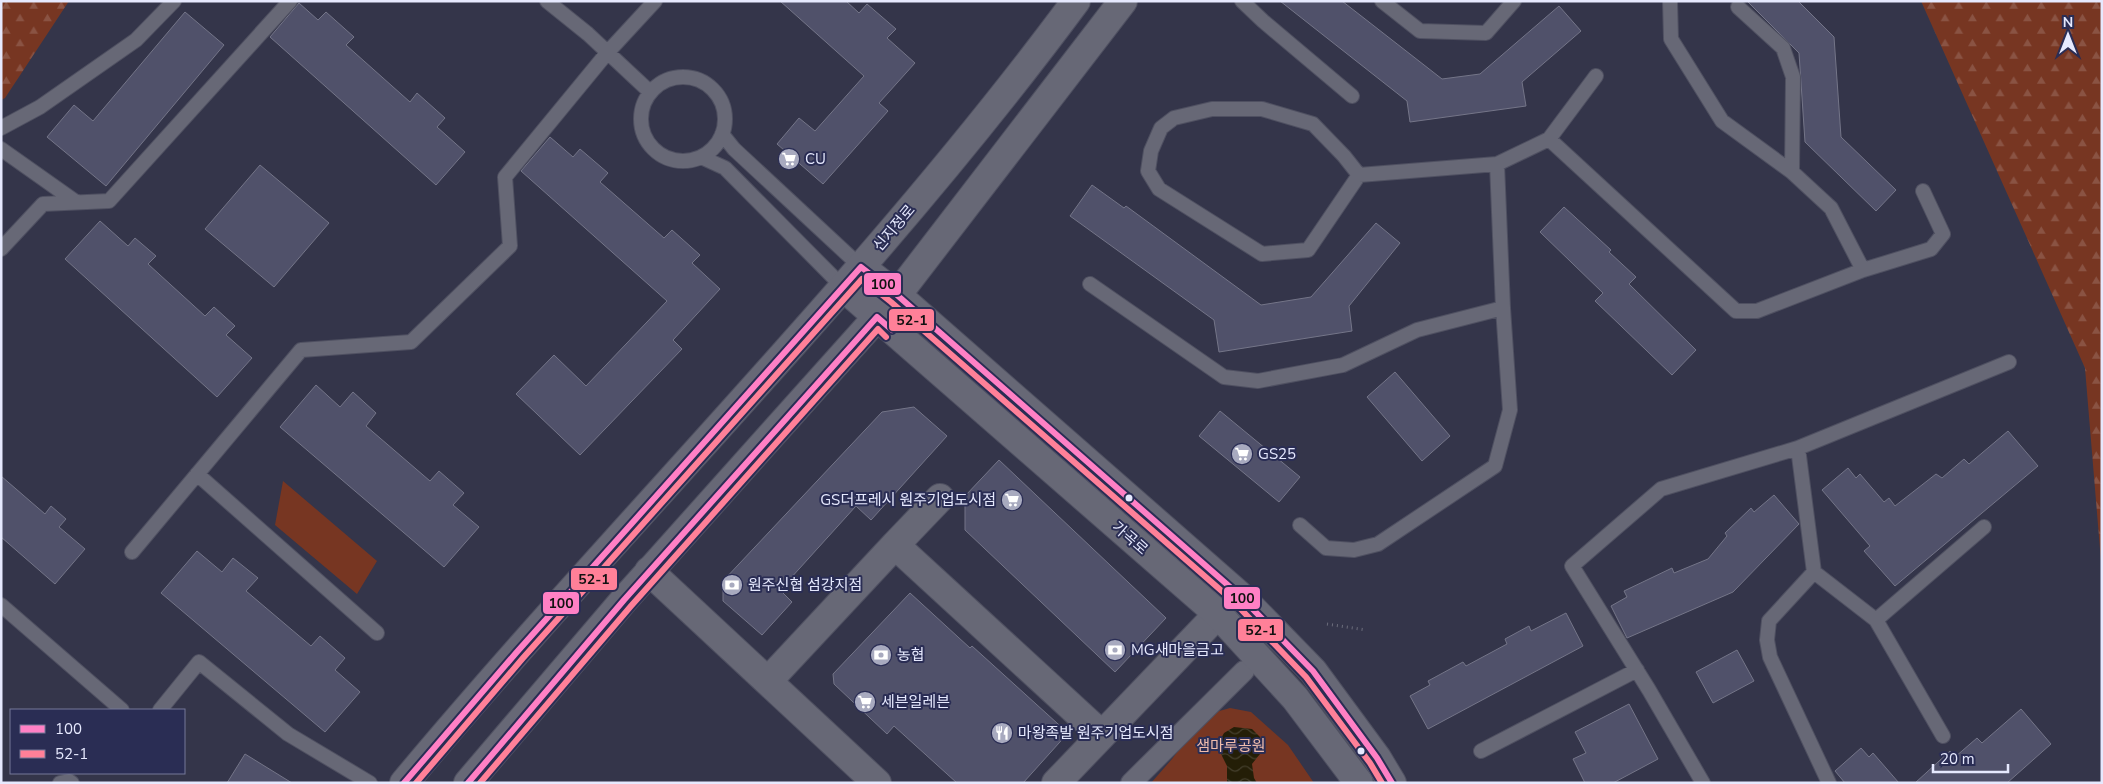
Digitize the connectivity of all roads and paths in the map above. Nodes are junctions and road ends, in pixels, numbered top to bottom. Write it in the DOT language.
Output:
graph roads {
  1 [pos="174,1"];
  2 [pos="290,1"];
  3 [pos="547,1"];
  4 [pos="655,1"];
  5 [pos="1076,1"];
  6 [pos="1124,1"];
  7 [pos="1242,1"];
  8 [pos="1382,1"];
  9 [pos="1514,1"];
  10 [pos="1670,1"];
  11 [pos="1738,7"];
  12 [pos="607,53"];
  13 [pos="1596,76"];
  14 [pos="650,92"];
  15 [pos="1352,96"];
  16 [pos="1,128"];
  17 [pos="722,134"];
  18 [pos="1549,139"];
  19 [pos="1,149"];
  20 [pos="701,157"];
  21 [pos="1498,164"];
  22 [pos="1792,172"];
  23 [pos="1359,176"];
  24 [pos="1923,191"];
  25 [pos="76,202"];
  26 [pos="1,249"];
  27 [pos="861,267"];
  28 [pos="1862,270"];
  29 [pos="1090,284"];
  30 [pos="843,287"];
  31 [pos="897,295"];
  32 [pos="1503,308"];
  33 [pos="877,317"];
  34 [pos="2008,362"];
  35 [pos="1798,448"];
  36 [pos="197,474"];
  37 [pos="940,498"];
  38 [pos="1300,525"];
  39 [pos="1984,527"];
  40 [pos="896,545"];
  41 [pos="132,552"];
  42 [pos="649,571"];
  43 [pos="1814,572"];
  44 [pos="1238,594"];
  45 [pos="1,605"];
  46 [pos="1218,614"];
  47 [pos="1876,620"];
  48 [pos="1327,624"];
  49 [pos="1366,630"];
  50 [pos="377,633"];
  51 [pos="1636,670"];
  52 [pos="1244,671"];
  53 [pos="768,681"];
  54 [pos="121,709"];
  55 [pos="161,709"];
  56 [pos="1102,735"];
  57 [pos="1943,736"];
  58 [pos="1481,751"];
  59 [pos="60,783"];
  60 [pos="72,783"];
  61 [pos="370,783"];
  62 [pos="404,783"];
  63 [pos="468,783"];
  64 [pos="876,783"];
  65 [pos="1056,783"];
  66 [pos="1131,783"];
  67 [pos="1359,783"];
  68 [pos="1392,783"];
  69 [pos="1703,783"];
  70 [pos="1829,783"];
  1 -- 16 [label="lane"];
  2 -- 25 [label="lane"];
  3 -- 12 [label="lane"];
  4 -- 12 [label="lane"];
  5 -- 27 [label="street, 신지정로"];
  6 -- 31 [label="street"];
  7 -- 15 [label="lane"];
  8 -- 9 [label="lane"];
  10 -- 22 [label="lane"];
  11 -- 22 [label="lane"];
  12 -- 14 [label="lane"];
  12 -- 36 [label="lane"];
  13 -- 18 [label="lane"];
  14 -- 17 [label="lane"];
  14 -- 20 [label="lane"];
  17 -- 20 [label="lane"];
  17 -- 27 [label="lane"];
  18 -- 21 [label="lane"];
  18 -- 28 [label="lane"];
  19 -- 25 [label="lane"];
  20 -- 30 [label="lane"];
  21 -- 23 [label="lane"];
  21 -- 32 [label="lane"];
  22 -- 28 [label="lane"];
  23 -- 23 [label="lane"];
  24 -- 28 [label="lane"];
  25 -- 26 [label="lane"];
  27 -- 30 [label="street, 신지정로"];
  27 -- 31 [label="street, 가곡로"];
  29 -- 32 [label="lane"];
  30 -- 33 [label="street, 가곡로"];
  30 -- 62 [label="street, 신지정로"];
  31 -- 33 [label="street"];
  31 -- 44 [label="street, 가곡로"];
  32 -- 38 [label="lane"];
  33 -- 42 [label="street"];
  33 -- 46 [label="street, 가곡로"];
  34 -- 35 [label="lane"];
  35 -- 43 [label="lane"];
  35 -- 51 [label="lane"];
  36 -- 41 [label="lane"];
  36 -- 50 [label="lane"];
  37 -- 40 [label="street"];
  39 -- 47 [label="lane"];
  40 -- 53 [label="street"];
  40 -- 56 [label="street"];
  42 -- 53 [label="street"];
  42 -- 63 [label="street"];
  43 -- 47 [label="lane"];
  43 -- 70 [label="lane"];
  44 -- 46 [label="street"];
  44 -- 68 [label="street, 가곡로"];
  45 -- 54 [label="lane"];
  46 -- 56 [label="street"];
  46 -- 67 [label="street, 가곡로"];
  47 -- 57 [label="lane"];
  48 -- 49 [label="path"];
  51 -- 58 [label="lane"];
  51 -- 69 [label="lane"];
  52 -- 66 [label="street"];
  53 -- 64 [label="street"];
  55 -- 61 [label="lane"];
  56 -- 65 [label="street"];
  59 -- 60 [label="lane"];
}
